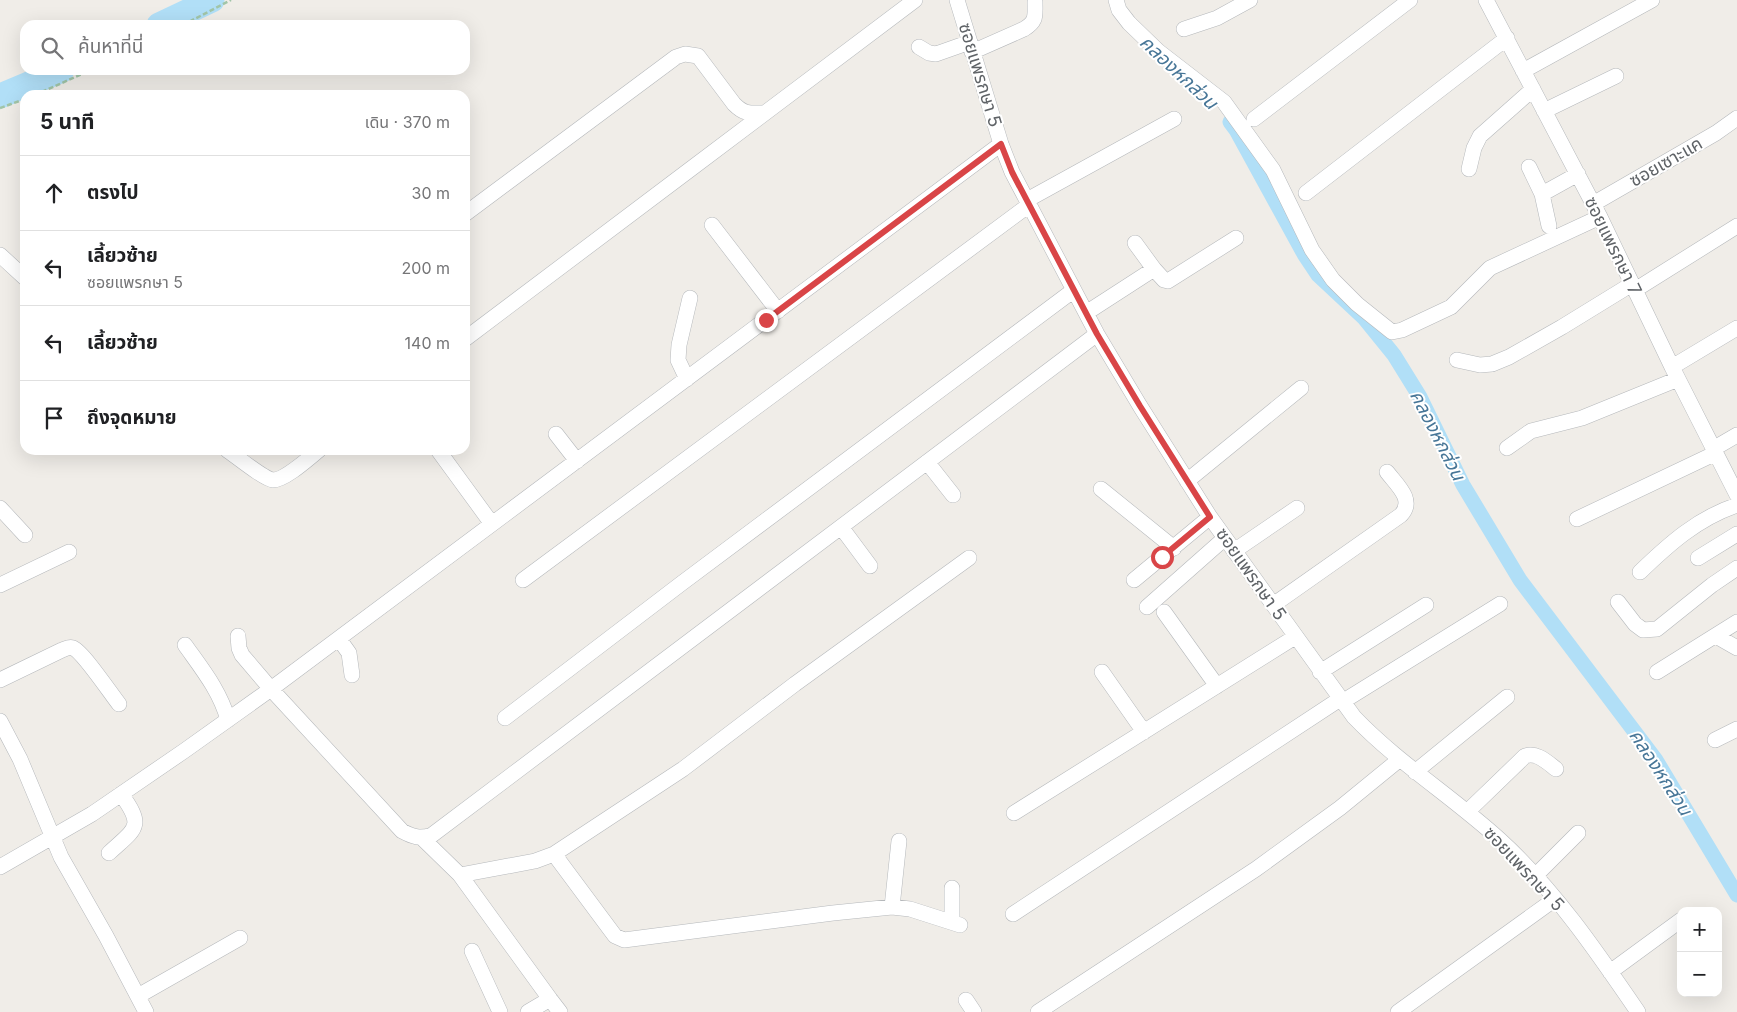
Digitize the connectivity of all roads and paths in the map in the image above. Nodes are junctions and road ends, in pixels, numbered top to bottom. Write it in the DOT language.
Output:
graph roads {
  1 [pos="230,0"];
  2 [pos="915,0"];
  3 [pos="957,0"];
  4 [pos="1116,0"];
  5 [pos="1250,0"];
  6 [pos="1410,0"];
  7 [pos="1486,0"];
  8 [pos="1652,0"];
  9 [pos="1034,2"];
  10 [pos="192,20"];
  11 [pos="1184,29"];
  12 [pos="1506,38"];
  13 [pos="919,47"];
  14 [pos="971,47"];
  15 [pos="1523,71"];
  16 [pos="81,75"];
  17 [pos="1616,76"];
  18 [pos="1533,89"];
  19 [pos="46,90"];
  20 [pos="20,101"];
  21 [pos="0,108"];
  22 [pos="1544,111"];
  23 [pos="764,113"];
  24 [pos="1737,118"];
  25 [pos="1174,119"];
  26 [pos="1254,119"];
  27 [pos="1001,144"];
  28 [pos="1529,166"];
  29 [pos="1470,170"];
  30 [pos="1578,174"];
  31 [pos="1306,193"];
  32 [pos="1542,194"];
  33 [pos="1028,202"];
  34 [pos="470,210"];
  35 [pos="1596,210"];
  36 [pos="712,225"];
  37 [pos="1549,226"];
  38 [pos="1737,226"];
  39 [pos="1236,238"];
  40 [pos="1135,243"];
  41 [pos="0,254"];
  42 [pos="1154,269"];
  43 [pos="20,273"];
  44 [pos="1633,287"];
  45 [pos="1074,290"];
  46 [pos="690,298"];
  47 [pos="778,311"];
  48 [pos="1086,312"];
  49 [pos="1737,328"];
  50 [pos="1097,334"];
  51 [pos="470,335"];
  52 [pos="1457,360"];
  53 [pos="1675,373"];
  54 [pos="687,379"];
  55 [pos="1301,388"];
  56 [pos="556,434"];
  57 [pos="1737,435"];
  58 [pos="1507,448"];
  59 [pos="1715,451"];
  60 [pos="234,455"];
  61 [pos="312,455"];
  62 [pos="442,455"];
  63 [pos="577,461"];
  64 [pos="927,462"];
  65 [pos="1387,472"];
  66 [pos="1187,481"];
  67 [pos="1101,489"];
  68 [pos="953,495"];
  69 [pos="1737,495"];
  70 [pos="1737,505"];
  71 [pos="0,508"];
  72 [pos="1297,508"];
  73 [pos="1210,517"];
  74 [pos="1577,518"];
  75 [pos="492,524"];
  76 [pos="841,527"];
  77 [pos="1737,534"];
  78 [pos="25,535"];
  79 [pos="1225,538"];
  80 [pos="1174,548"];
  81 [pos="1234,551"];
  82 [pos="69,552"];
  83 [pos="969,558"];
  84 [pos="1698,558"];
  85 [pos="870,566"];
  86 [pos="1737,568"];
  87 [pos="1640,572"];
  88 [pos="523,580"];
  89 [pos="1134,580"];
  90 [pos="0,585"];
  91 [pos="1618,602"];
  92 [pos="1500,604"];
  93 [pos="1273,605"];
  94 [pos="1426,605"];
  95 [pos="1147,607"];
  96 [pos="1164,612"];
  97 [pos="1737,622"];
  98 [pos="238,636"];
  99 [pos="1295,636"];
  100 [pos="1716,636"];
  101 [pos="339,638"];
  102 [pos="185,645"];
  103 [pos="1737,648"];
  104 [pos="1102,672"];
  105 [pos="1320,672"];
  106 [pos="1658,672"];
  107 [pos="352,675"];
  108 [pos="0,680"];
  109 [pos="1217,686"];
  110 [pos="271,689"];
  111 [pos="1506,697"];
  112 [pos="1341,701"];
  113 [pos="119,704"];
  114 [pos="505,718"];
  115 [pos="228,720"];
  116 [pos="0,722"];
  117 [pos="1737,729"];
  118 [pos="1144,732"];
  119 [pos="1715,740"];
  120 [pos="1400,759"];
  121 [pos="1556,769"];
  122 [pos="1415,772"];
  123 [pos="121,794"];
  124 [pos="1468,811"];
  125 [pos="1014,814"];
  126 [pos="1578,832"];
  127 [pos="53,836"];
  128 [pos="422,838"];
  129 [pos="899,841"];
  130 [pos="109,853"];
  131 [pos="554,854"];
  132 [pos="0,867"];
  133 [pos="460,875"];
  134 [pos="1534,876"];
  135 [pos="952,888"];
  136 [pos="1555,899"];
  137 [pos="892,901"];
  138 [pos="1013,914"];
  139 [pos="1677,923"];
  140 [pos="240,938"];
  141 [pos="472,951"];
  142 [pos="1610,972"];
  143 [pos="138,996"];
  144 [pos="550,999"];
  145 [pos="146,1012"];
  146 [pos="500,1012"];
  147 [pos="528,1012"];
  148 [pos="560,1012"];
  149 [pos="1038,1012"];
  150 [pos="1398,1012"];
  151 [pos="1638,1012"];
  1 -- 10 [label="path"];
  2 -- 23 [label="street"];
  3 -- 14 [label="street, ซอยแพรกษา 5"];
  4 -- 35 [label="street, ซอยเซาะแค"];
  5 -- 11 [label="street"];
  6 -- 26 [label="street"];
  7 -- 12 [label="street, ซอยแพรกษา 7"];
  8 -- 15 [label="street"];
  9 -- 14 [label="street"];
  12 -- 15 [label="street, ซอยแพรกษา 7"];
  12 -- 31 [label="street"];
  13 -- 14 [label="street"];
  14 -- 27 [label="street, ซอยแพรกษา 5"];
  15 -- 18 [label="street, ซอยแพรกษา 7"];
  16 -- 19 [label="path"];
  17 -- 22 [label="street"];
  18 -- 22 [label="street, ซอยแพรกษา 7"];
  18 -- 29 [label="street"];
  20 -- 21 [label="path"];
  22 -- 30 [label="street, ซอยแพรกษา 7"];
  23 -- 34 [label="street"];
  23 -- 51 [label="street"];
  24 -- 35 [label="street, ซอยเซาะแค"];
  25 -- 33 [label="street"];
  27 -- 33 [label="street, ซอยแพรกษา 5"];
  27 -- 47 [label="street"];
  28 -- 32 [label="street"];
  30 -- 32 [label="street"];
  30 -- 35 [label="street, ซอยแพรกษา 7"];
  32 -- 37 [label="street"];
  33 -- 45 [label="street, ซอยแพรกษา 5"];
  33 -- 88 [label="street"];
  35 -- 44 [label="street, ซอยแพรกษา 7"];
  36 -- 47 [label="street"];
  38 -- 44 [label="street"];
  39 -- 42 [label="street"];
  40 -- 42 [label="street"];
  41 -- 43 [label="street"];
  42 -- 48 [label="street"];
  44 -- 52 [label="street"];
  44 -- 53 [label="street, ซอยแพรกษา 7"];
  45 -- 48 [label="street, ซอยแพรกษา 5"];
  45 -- 114 [label="street"];
  46 -- 54 [label="street"];
  47 -- 54 [label="street"];
  48 -- 50 [label="street, ซอยแพรกษา 5"];
  49 -- 53 [label="street"];
  50 -- 64 [label="street"];
  50 -- 66 [label="street, ซอยแพรกษา 5"];
  53 -- 58 [label="street"];
  53 -- 59 [label="street, ซอยแพรกษา 7"];
  54 -- 63 [label="street"];
  55 -- 66 [label="street"];
  56 -- 63 [label="street"];
  57 -- 59 [label="street"];
  59 -- 69 [label="street, ซอยแพรกษา 7"];
  59 -- 74 [label="street"];
  60 -- 61 [label="street"];
  62 -- 75 [label="street"];
  63 -- 75 [label="street"];
  64 -- 68 [label="street"];
  64 -- 76 [label="street"];
  65 -- 93 [label="street"];
  66 -- 73 [label="street, ซอยแพรกษา 5"];
  67 -- 80 [label="street"];
  70 -- 87 [label="street"];
  71 -- 78 [label="street"];
  72 -- 81 [label="street"];
  73 -- 79 [label="street, ซอยแพรกษา 5"];
  73 -- 80 [label="street"];
  75 -- 101 [label="street"];
  76 -- 85 [label="street"];
  76 -- 128 [label="street"];
  77 -- 84 [label="street"];
  79 -- 81 [label="street, ซอยแพรกษา 5"];
  79 -- 95 [label="street"];
  80 -- 89 [label="street"];
  81 -- 93 [label="street, ซอยแพรกษา 5"];
  82 -- 90 [label="street"];
  83 -- 131 [label="street"];
  86 -- 91 [label="street"];
  92 -- 112 [label="street"];
  93 -- 99 [label="street, ซอยแพรกษา 5"];
  94 -- 105 [label="street"];
  96 -- 109 [label="street"];
  97 -- 100 [label="street"];
  98 -- 110 [label="street"];
  99 -- 105 [label="street, ซอยแพรกษา 5"];
  99 -- 109 [label="street"];
  100 -- 103 [label="street"];
  100 -- 106 [label="street"];
  101 -- 107 [label="street"];
  101 -- 110 [label="street"];
  102 -- 115 [label="street"];
  104 -- 118 [label="street"];
  105 -- 112 [label="street, ซอยแพรกษา 5"];
  108 -- 113 [label="street"];
  109 -- 118 [label="street"];
  110 -- 115 [label="street"];
  110 -- 128 [label="street"];
  111 -- 122 [label="street"];
  112 -- 120 [label="street, ซอยแพรกษา 5"];
  112 -- 138 [label="street"];
  115 -- 123 [label="street"];
  116 -- 127 [label="street"];
  117 -- 119 [label="street"];
  118 -- 125 [label="street"];
  120 -- 122 [label="street, ซอยแพรกษา 5"];
  120 -- 149 [label="street"];
  121 -- 124 [label="street"];
  122 -- 124 [label="street, ซอยแพรกษา 5"];
  123 -- 127 [label="street"];
  123 -- 130 [label="street"];
  124 -- 134 [label="street, ซอยแพรกษา 5"];
  126 -- 134 [label="street"];
  127 -- 132 [label="street"];
  127 -- 143 [label="street"];
  128 -- 133 [label="street"];
  129 -- 137 [label="street"];
  131 -- 133 [label="street"];
  131 -- 137 [label="street"];
  133 -- 144 [label="street"];
  134 -- 136 [label="street, ซอยแพรกษา 5"];
  135 -- 137 [label="street"];
  136 -- 142 [label="street, ซอยแพรกษา 5"];
  136 -- 150 [label="street"];
  139 -- 142 [label="street"];
  140 -- 143 [label="street"];
  141 -- 146 [label="street"];
  142 -- 151 [label="street, ซอยแพรกษา 5"];
  143 -- 145 [label="street"];
  144 -- 147 [label="street"];
  144 -- 148 [label="street"];
}
